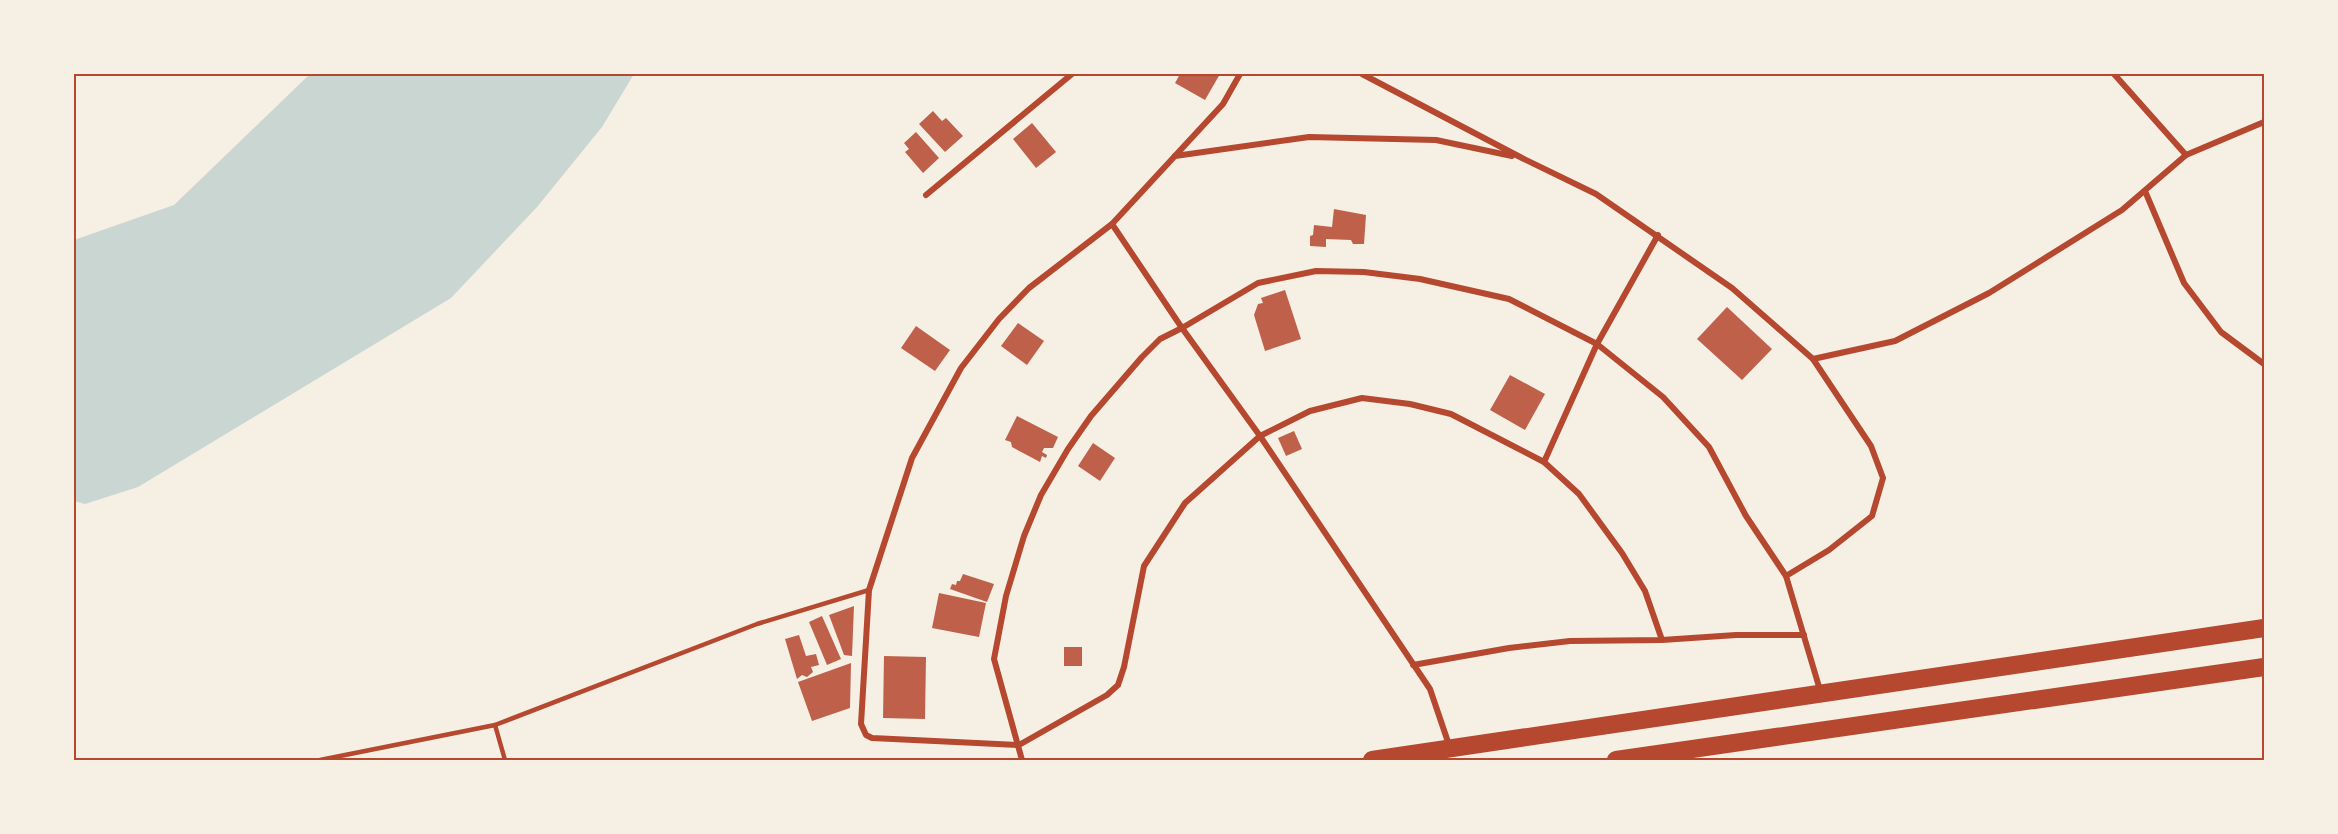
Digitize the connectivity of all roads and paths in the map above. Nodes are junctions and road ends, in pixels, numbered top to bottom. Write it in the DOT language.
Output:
graph roads {
  1 [pos="1072,74"];
  2 [pos="1240,74"];
  3 [pos="1362,74"];
  4 [pos="2114,74"];
  5 [pos="2265,122"];
  6 [pos="2186,155"];
  7 [pos="1175,156"];
  8 [pos="1522,158"];
  9 [pos="2145,191"];
  10 [pos="926,195"];
  11 [pos="1112,224"];
  12 [pos="1658,235"];
  13 [pos="1182,328"];
  14 [pos="1597,344"];
  15 [pos="1813,359"];
  16 [pos="2265,364"];
  17 [pos="1260,436"];
  18 [pos="1544,462"];
  19 [pos="1786,576"];
  20 [pos="870,590"];
  21 [pos="2265,628"];
  22 [pos="1804,635"];
  23 [pos="1662,640"];
  24 [pos="1413,665"];
  25 [pos="2265,668"];
  26 [pos="1821,694"];
  27 [pos="495,725"];
  28 [pos="1019,745"];
  29 [pos="1450,748"];
  30 [pos="320,760"];
  31 [pos="505,760"];
  32 [pos="1022,760"];
  33 [pos="1372,760"];
  34 [pos="1616,760"];
  1 -- 10 [label="street"];
  2 -- 7 [label="street"];
  3 -- 8 [label="street"];
  4 -- 6 [label="street"];
  5 -- 6 [label="street"];
  6 -- 9 [label="street"];
  7 -- 8 [label="street"];
  7 -- 11 [label="street"];
  8 -- 12 [label="street"];
  9 -- 15 [label="street"];
  9 -- 16 [label="street"];
  11 -- 13 [label="street"];
  11 -- 20 [label="street"];
  12 -- 14 [label="street"];
  12 -- 15 [label="street"];
  13 -- 14 [label="street"];
  13 -- 17 [label="street"];
  13 -- 28 [label="street"];
  14 -- 18 [label="street"];
  14 -- 19 [label="street"];
  15 -- 19 [label="street"];
  17 -- 18 [label="street"];
  17 -- 24 [label="street"];
  17 -- 28 [label="street"];
  18 -- 23 [label="street"];
  19 -- 22 [label="street"];
  20 -- 27 [label="lane"];
  20 -- 28 [label="street"];
  21 -- 26 [label="highway"];
  22 -- 23 [label="street"];
  22 -- 26 [label="street"];
  23 -- 24 [label="street"];
  24 -- 29 [label="street"];
  25 -- 34 [label="highway"];
  26 -- 29 [label="highway"];
  27 -- 30 [label="lane"];
  27 -- 31 [label="lane"];
  28 -- 32 [label="street"];
  29 -- 33 [label="highway"];
}
